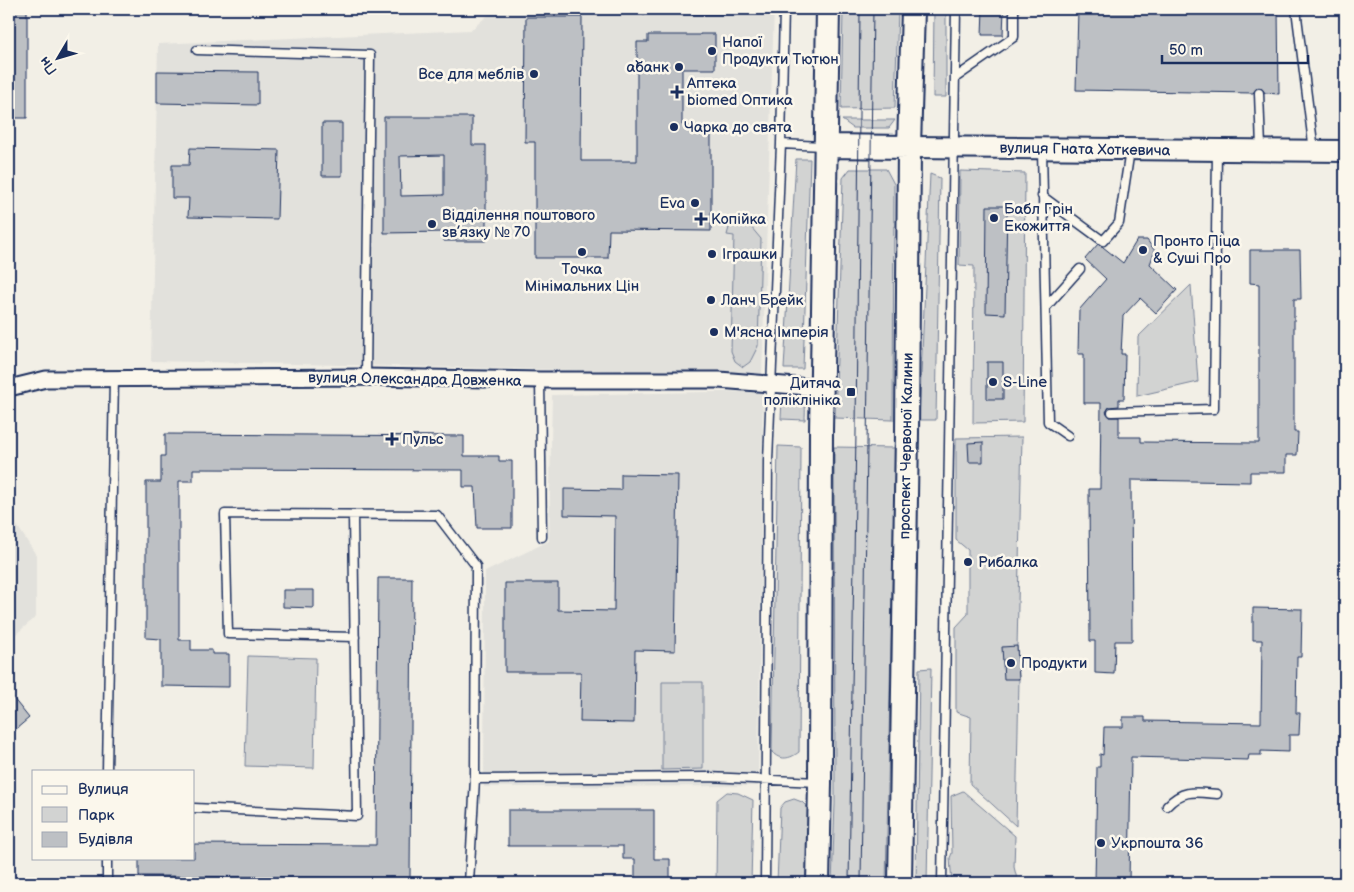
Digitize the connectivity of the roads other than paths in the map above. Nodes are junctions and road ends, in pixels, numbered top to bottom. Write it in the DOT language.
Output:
graph roads {
  1 [pos="554,9"];
  2 [pos="743,9"];
  3 [pos="784,9"];
  4 [pos="828,9"];
  5 [pos="913,9"];
  6 [pos="956,9"];
  7 [pos="1014,9"];
  8 [pos="1296,9"];
  9 [pos="197,50"];
  10 [pos="956,78"];
  11 [pos="1259,93"];
  12 [pos="782,144"];
  13 [pos="825,146"];
  14 [pos="909,147"];
  15 [pos="954,148"];
  16 [pos="1042,148"];
  17 [pos="1130,148"];
  18 [pos="1217,150"];
  19 [pos="1261,150"];
  20 [pos="1314,151"];
  21 [pos="1345,151"];
  22 [pos="1042,196"];
  23 [pos="1080,269"];
  24 [pos="1046,307"];
  25 [pos="366,377"];
  26 [pos="114,378"];
  27 [pos="540,380"];
  28 [pos="772,384"];
  29 [pos="9,388"];
  30 [pos="822,388"];
  31 [pos="1112,412"];
  32 [pos="1068,436"];
  33 [pos="353,515"];
  34 [pos="542,537"];
  35 [pos="355,637"];
  36 [pos="108,770"];
  37 [pos="475,779"];
  38 [pos="766,780"];
  39 [pos="820,782"];
  40 [pos="1217,794"];
  41 [pos="1167,806"];
  42 [pos="195,808"];
  43 [pos="107,860"];
  44 [pos="107,883"];
  45 [pos="469,883"];
  46 [pos="765,883"];
  47 [pos="818,883"];
  48 [pos="900,883"];
  49 [pos="942,883"];
  1 -- 2 [label="lane"];
  3 -- 12 [label="lane"];
  4 -- 13 [label="main road"];
  5 -- 14 [label="main road, проспект Червоної Калини"];
  6 -- 10 [label="lane"];
  7 -- 10 [label="lane"];
  8 -- 20 [label="lane"];
  9 -- 25 [label="lane"];
  10 -- 15 [label="lane"];
  11 -- 19 [label="lane"];
  12 -- 13 [label="lane"];
  12 -- 28 [label="lane"];
  13 -- 14 [label="main road, вулиця Гната Хоткевича"];
  13 -- 30 [label="main road"];
  14 -- 15 [label="street, вулиця Гната Хоткевича"];
  14 -- 48 [label="main road, проспект Червоної Калини"];
  15 -- 16 [label="street, вулиця Гната Хоткевича"];
  15 -- 49 [label="lane"];
  16 -- 17 [label="street, вулиця Гната Хоткевича"];
  16 -- 22 [label="lane"];
  17 -- 18 [label="street, вулиця Гната Хоткевича"];
  17 -- 22 [label="lane"];
  18 -- 19 [label="street, вулиця Гната Хоткевича"];
  18 -- 31 [label="lane"];
  19 -- 20 [label="street, вулиця Гната Хоткевича"];
  20 -- 21 [label="street, вулиця Гната Хоткевича"];
  22 -- 24 [label="lane"];
  23 -- 24 [label="lane"];
  24 -- 32 [label="lane"];
  25 -- 26 [label="street, вулиця Олександра Довженка"];
  25 -- 27 [label="street, вулиця Олександра Довженка"];
  26 -- 29 [label="street, вулиця Олександра Довженка"];
  26 -- 36 [label="lane"];
  27 -- 28 [label="street, вулиця Олександра Довженка"];
  27 -- 34 [label="lane"];
  28 -- 30 [label="street, вулиця Олександра Довженка"];
  28 -- 38 [label="lane"];
  30 -- 39 [label="main road"];
  33 -- 35 [label="lane"];
  33 -- 35 [label="lane"];
  33 -- 37 [label="lane"];
  35 -- 42 [label="lane"];
  37 -- 38 [label="lane"];
  37 -- 45 [label="lane"];
  38 -- 39 [label="lane"];
  38 -- 46 [label="lane"];
  39 -- 47 [label="main road"];
  40 -- 41 [label="lane"];
  43 -- 44 [label="lane"];
}
